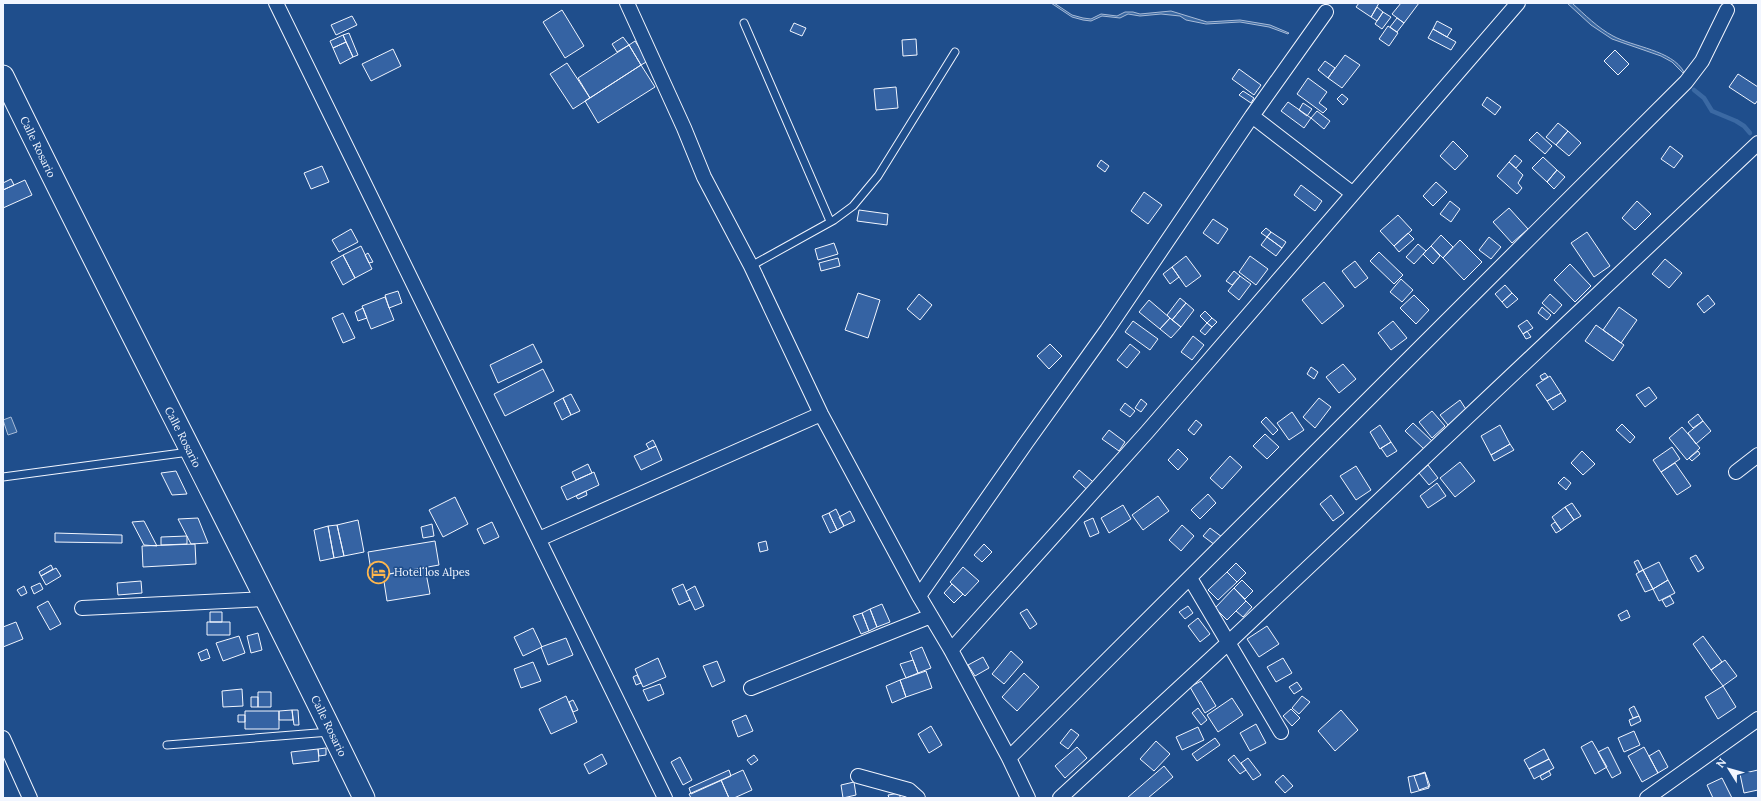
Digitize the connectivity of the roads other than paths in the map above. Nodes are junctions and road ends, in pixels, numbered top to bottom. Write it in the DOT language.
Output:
graph roads {
  1 [pos="276,3"];
  2 [pos="627,3"];
  3 [pos="1518,3"];
  4 [pos="1727,10"];
  5 [pos="1326,12"];
  6 [pos="744,23"];
  7 [pos="955,52"];
  8 [pos="3,76"];
  9 [pos="1252,116"];
  10 [pos="1758,143"];
  11 [pos="1352,194"];
  12 [pos="830,221"];
  13 [pos="751,266"];
  14 [pos="821,414"];
  15 [pos="191,452"];
  16 [pos="1758,455"];
  17 [pos="1736,472"];
  18 [pos="3,477"];
  19 [pos="539,539"];
  20 [pos="1190,578"];
  21 [pos="919,596"];
  22 [pos="265,599"];
  23 [pos="82,608"];
  24 [pos="931,616"];
  25 [pos="1228,643"];
  26 [pos="951,650"];
  27 [pos="751,688"];
  28 [pos="1758,719"];
  29 [pos="331,732"];
  30 [pos="1281,732"];
  31 [pos="3,738"];
  32 [pos="167,745"];
  33 [pos="1009,758"];
  34 [pos="858,776"];
  35 [pos="30,798"];
  36 [pos="364,798"];
  37 [pos="665,798"];
  38 [pos="918,798"];
  39 [pos="1028,798"];
  40 [pos="1060,798"];
  41 [pos="1647,798"];
  1 -- 19 [label="street"];
  2 -- 13 [label="street"];
  3 -- 11 [label="street"];
  4 -- 20 [label="street"];
  5 -- 9 [label="street"];
  6 -- 12 [label="lane"];
  7 -- 12 [label="lane"];
  8 -- 15 [label="main road, Calle Rosario"];
  9 -- 11 [label="street"];
  9 -- 21 [label="street"];
  10 -- 25 [label="street"];
  11 -- 26 [label="street"];
  12 -- 13 [label="lane"];
  13 -- 14 [label="street"];
  14 -- 19 [label="street"];
  14 -- 21 [label="street"];
  15 -- 18 [label="lane"];
  15 -- 22 [label="main road, Calle Rosario"];
  16 -- 17 [label="street"];
  19 -- 37 [label="street"];
  20 -- 25 [label="street"];
  20 -- 33 [label="street"];
  21 -- 24 [label="street"];
  22 -- 23 [label="street"];
  22 -- 29 [label="main road, Calle Rosario"];
  24 -- 26 [label="street"];
  24 -- 27 [label="street"];
  25 -- 30 [label="street"];
  25 -- 40 [label="street"];
  26 -- 33 [label="street"];
  28 -- 41 [label="street"];
  29 -- 32 [label="lane"];
  29 -- 36 [label="main road, Calle Rosario"];
  31 -- 35 [label="street"];
  33 -- 39 [label="street"];
  34 -- 38 [label="street"];
}
